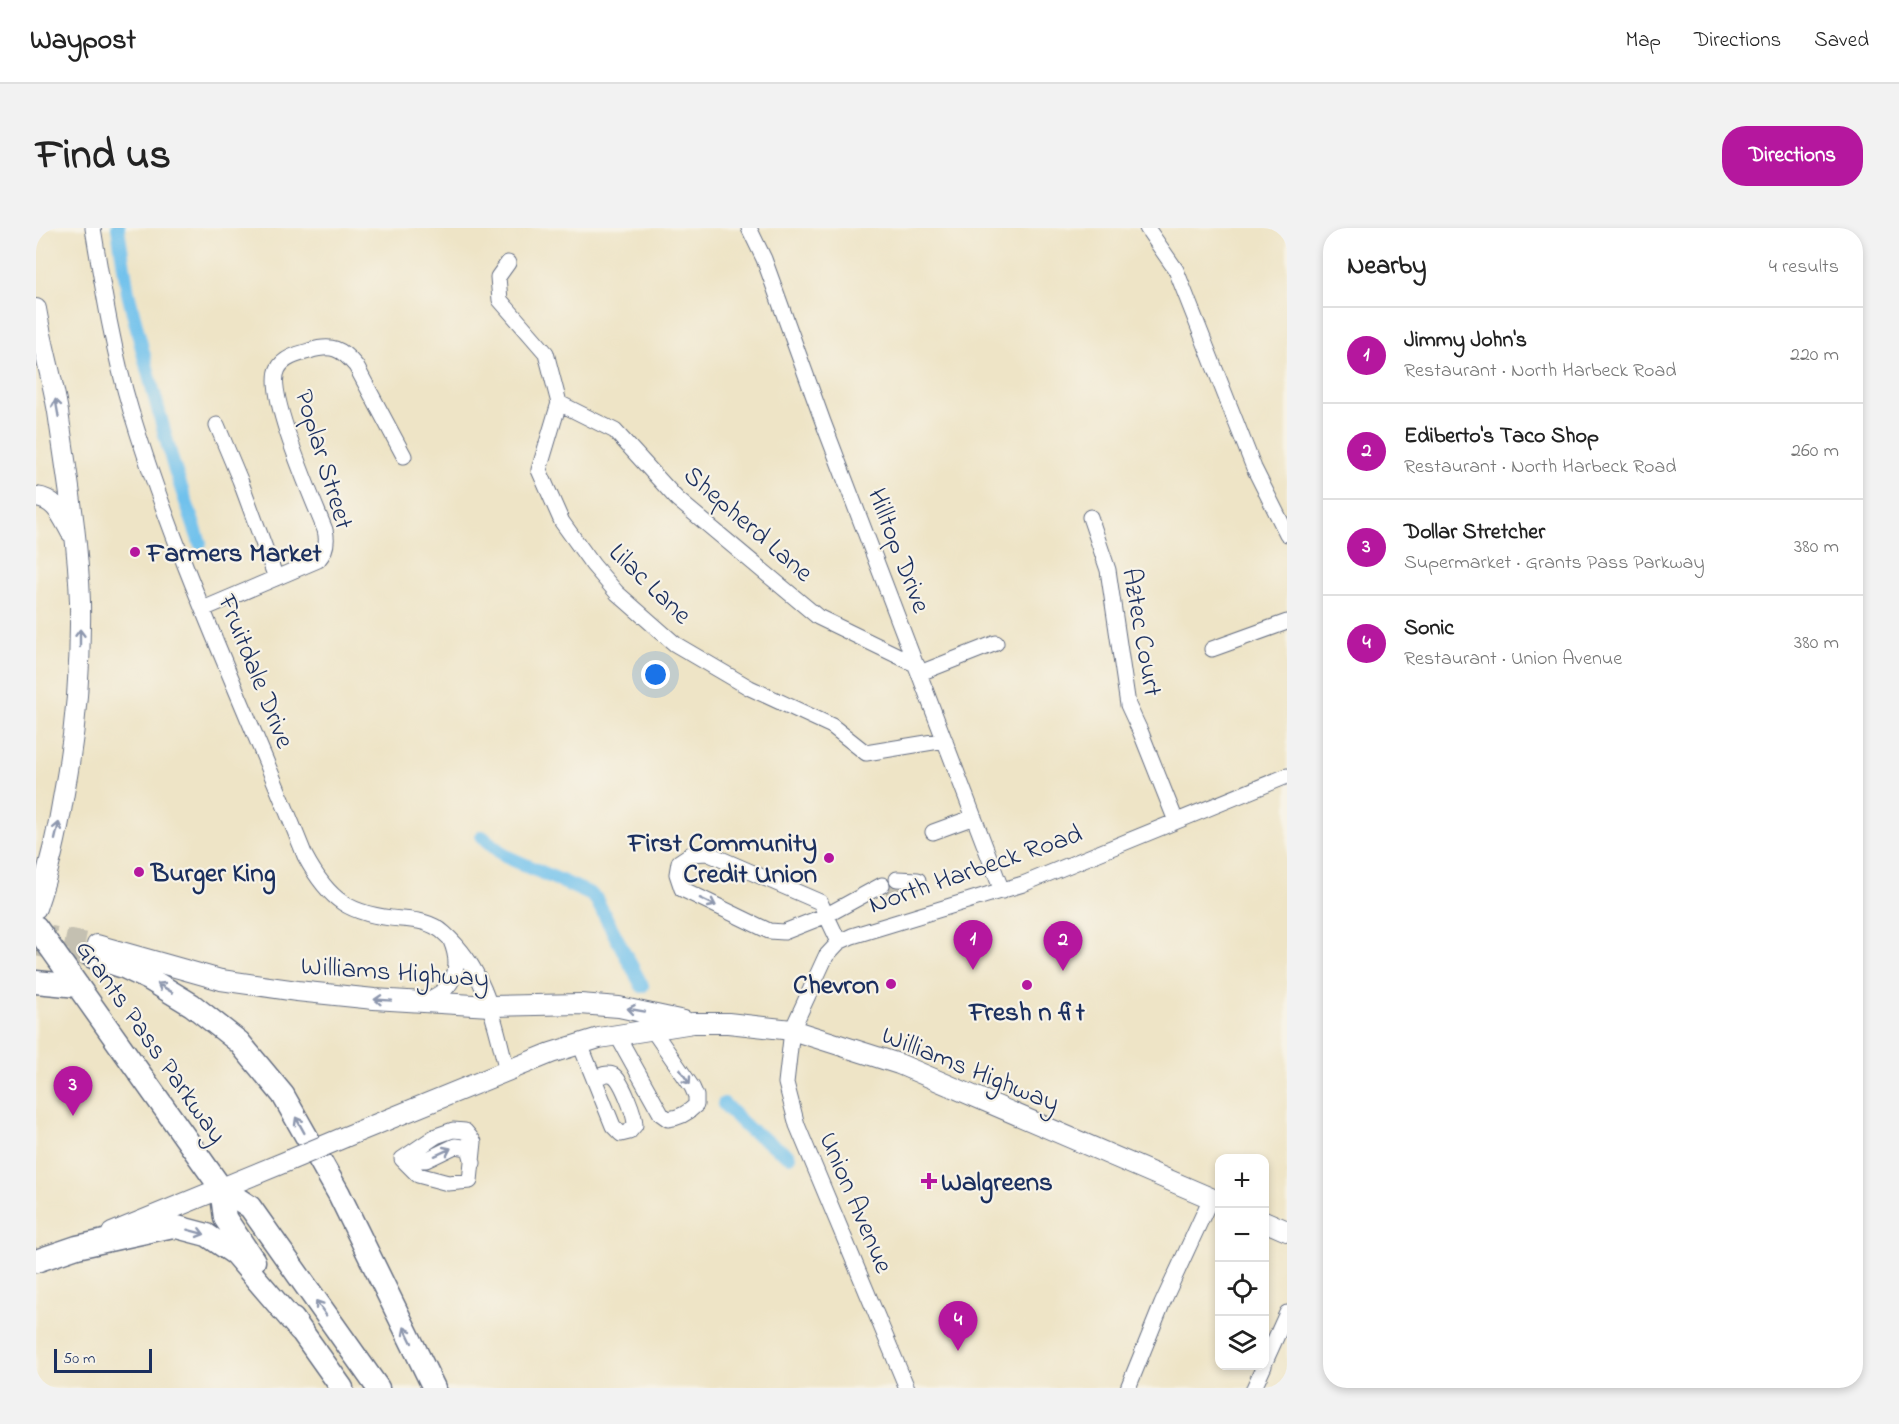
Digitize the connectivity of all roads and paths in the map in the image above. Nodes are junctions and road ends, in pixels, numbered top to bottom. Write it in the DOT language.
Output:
graph roads {
  1 [pos="93,228"];
  2 [pos="749,228"];
  3 [pos="1147,228"];
  4 [pos="508,262"];
  5 [pos="36,309"];
  6 [pos="41,351"];
  7 [pos="559,403"];
  8 [pos="218,425"];
  9 [pos="404,456"];
  10 [pos="36,497"];
  11 [pos="1090,518"];
  12 [pos="1287,534"];
  13 [pos="75,539"];
  14 [pos="276,578"];
  15 [pos="203,609"];
  16 [pos="1287,622"];
  17 [pos="996,643"];
  18 [pos="1212,649"];
  19 [pos="918,669"];
  20 [pos="945,740"];
  21 [pos="1287,776"];
  22 [pos="974,817"];
  23 [pos="1176,821"];
  24 [pos="933,832"];
  25 [pos="918,879"];
  26 [pos="1002,891"];
  27 [pos="36,908"];
  28 [pos="827,915"];
  29 [pos="36,927"];
  30 [pos="451,941"];
  31 [pos="839,942"];
  32 [pos="95,951"];
  33 [pos="36,982"];
  34 [pos="78,986"];
  35 [pos="420,1002"];
  36 [pos="490,1006"];
  37 [pos="693,1023"];
  38 [pos="652,1029"];
  39 [pos="792,1030"];
  40 [pos="617,1035"];
  41 [pos="580,1044"];
  42 [pos="507,1071"];
  43 [pos="594,1078"];
  44 [pos="402,1159"];
  45 [pos="221,1188"];
  46 [pos="1215,1200"];
  47 [pos="1269,1223"];
  48 [pos="1287,1231"];
  49 [pos="77,1247"];
  50 [pos="36,1261"];
  51 [pos="1287,1313"];
  52 [pos="300,1330"];
  53 [pos="1269,1354"];
  54 [pos="1262,1370"];
  55 [pos="342,1388"];
  56 [pos="378,1388"];
  57 [pos="434,1388"];
  58 [pos="907,1388"];
  59 [pos="1128,1388"];
  60 [pos="1254,1388"];
  1 -- 15 [label="street, Fruitdale Drive"];
  2 -- 19 [label="street, Hilltop Drive"];
  3 -- 12 [label="street"];
  4 -- 7 [label="street"];
  5 -- 6 [label="main road"];
  13 -- 6 [label="main road, one-way"];
  7 -- 19 [label="street, Shepherd Lane"];
  7 -- 20 [label="street, Lilac Lane"];
  8 -- 14 [label="street"];
  9 -- 14 [label="street, Poplar Street"];
  10 -- 13 [label="main road"];
  11 -- 23 [label="street, Aztec Court"];
  27 -- 13 [label="main road, one-way"];
  14 -- 15 [label="street, Poplar Street"];
  15 -- 30 [label="street, Fruitdale Drive"];
  16 -- 18 [label="street"];
  17 -- 19 [label="street"];
  19 -- 20 [label="street, Hilltop Drive"];
  20 -- 22 [label="street, Hilltop Drive"];
  21 -- 23 [label="street, North Harbeck Road"];
  22 -- 24 [label="street"];
  22 -- 26 [label="street, Hilltop Drive"];
  23 -- 26 [label="street, North Harbeck Road"];
  25 -- 28 [label="street"];
  26 -- 31 [label="street, North Harbeck Road"];
  28 -- 28 [label="street, one-way"];
  28 -- 31 [label="street"];
  29 -- 34 [label="highway, Grants Pass Parkway"];
  30 -- 35 [label="street"];
  30 -- 36 [label="street, Fruitdale Drive"];
  31 -- 39 [label="street"];
  35 -- 32 [label="main road, Williams Highway, one-way"];
  57 -- 32 [label="highway, one-way"];
  33 -- 34 [label="highway"];
  34 -- 45 [label="highway, Grants Pass Parkway"];
  35 -- 36 [label="main road, Williams Highway"];
  37 -- 36 [label="main road, Williams Highway, one-way"];
  36 -- 42 [label="street, Fruitdale Drive"];
  37 -- 38 [label="main road, Williams Highway"];
  37 -- 39 [label="main road, Williams Highway"];
  38 -- 40 [label="main road, Williams Highway"];
  38 -- 40 [label="street, one-way"];
  39 -- 46 [label="main road, Williams Highway"];
  39 -- 58 [label="street, Union Avenue"];
  40 -- 41 [label="main road, Williams Highway"];
  41 -- 42 [label="main road, Williams Highway"];
  41 -- 43 [label="street"];
  42 -- 45 [label="main road, Williams Highway, bridge"];
  44 -- 44 [label="street"];
  45 -- 49 [label="main road, Williams Highway"];
  45 -- 52 [label="highway, Grants Pass Parkway"];
  56 -- 45 [label="highway, Grants Pass Parkway, one-way"];
  46 -- 59 [label="street"];
  47 -- 48 [label="main road"];
  49 -- 50 [label="highway"];
  49 -- 52 [label="highway, one-way"];
  51 -- 53 [label="street"];
  52 -- 55 [label="highway"];
  54 -- 60 [label="street"];
}
